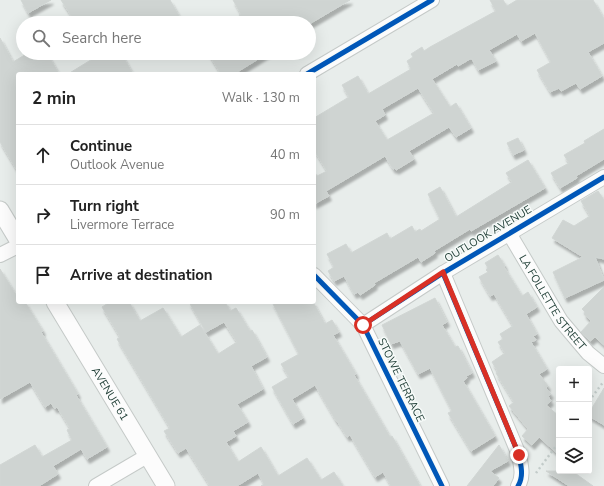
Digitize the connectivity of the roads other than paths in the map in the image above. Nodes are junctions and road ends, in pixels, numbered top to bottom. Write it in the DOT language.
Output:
graph roads {
  1 [pos="432,0"];
  2 [pos="311,72"];
  3 [pos="604,177"];
  4 [pos="0,210"];
  5 [pos="509,233"];
  6 [pos="16,237"];
  7 [pos="16,247"];
  8 [pos="0,255"];
  9 [pos="443,272"];
  10 [pos="316,277"];
  11 [pos="56,304"];
  12 [pos="363,325"];
  13 [pos="604,366"];
  14 [pos="147,456"];
  15 [pos="521,484"];
  16 [pos="96,486"];
  17 [pos="166,486"];
  18 [pos="442,486"];
  1 -- 2 [label="street"];
  3 -- 5 [label="street, OUTLOOK AVENUE"];
  4 -- 6 [label="street"];
  5 -- 9 [label="street, OUTLOOK AVENUE"];
  5 -- 13 [label="street, LA FOLLETTE STREET"];
  7 -- 8 [label="street"];
  9 -- 12 [label="street, OUTLOOK AVENUE"];
  9 -- 15 [label="street"];
  10 -- 12 [label="street, STOWE TERRACE"];
  11 -- 14 [label="street, AVENUE 61"];
  12 -- 18 [label="street, STOWE TERRACE"];
  14 -- 16 [label="street"];
  14 -- 17 [label="street, AVENUE 61"];
}
